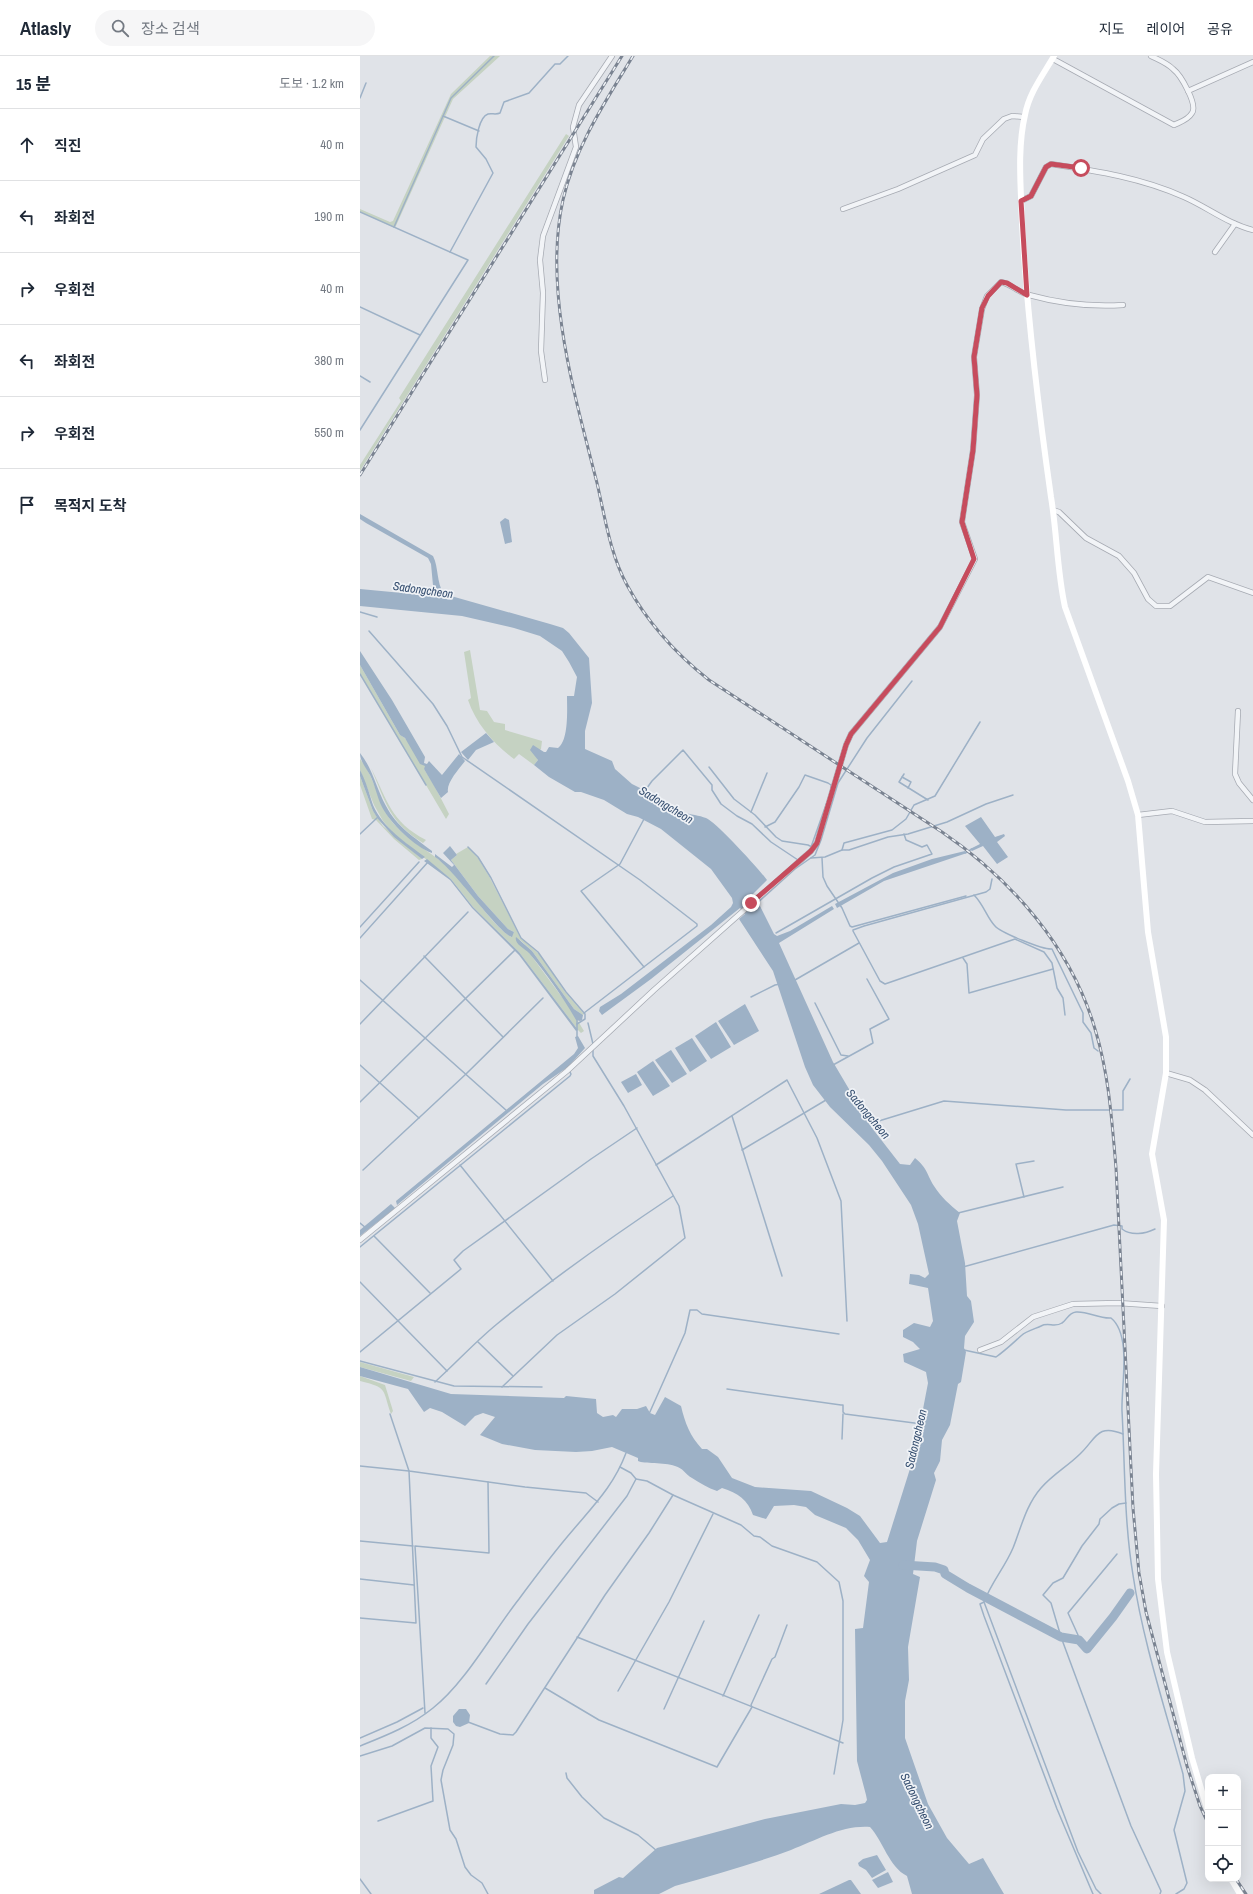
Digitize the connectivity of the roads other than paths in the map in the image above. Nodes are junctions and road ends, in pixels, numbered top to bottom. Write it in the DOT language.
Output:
graph roads {
  1 [pos="612,56"];
  2 [pos="1151,56"];
  3 [pos="1054,57"];
  4 [pos="1253,62"];
  5 [pos="1188,91"];
  6 [pos="1024,117"];
  7 [pos="1021,201"];
  8 [pos="843,209"];
  9 [pos="1235,224"];
  10 [pos="1253,230"];
  11 [pos="1215,252"];
  12 [pos="1027,295"];
  13 [pos="1123,305"];
  14 [pos="545,380"];
  15 [pos="1053,510"];
  16 [pos="1253,593"];
  17 [pos="1238,711"];
  18 [pos="1253,800"];
  19 [pos="1138,815"];
  20 [pos="1253,821"];
  21 [pos="1166,1073"];
  22 [pos="1253,1135"];
  23 [pos="360,1240"];
  24 [pos="1162,1306"];
  25 [pos="980,1350"];
  26 [pos="1207,1810"];
  27 [pos="1233,1882"];
  28 [pos="1240,1894"];
  1 -- 14 [label="street"];
  2 -- 5 [label="street"];
  3 -- 5 [label="street"];
  3 -- 6 [label="main road"];
  4 -- 5 [label="street"];
  6 -- 7 [label="main road"];
  6 -- 8 [label="street"];
  7 -- 9 [label="street"];
  7 -- 12 [label="main road"];
  9 -- 10 [label="street"];
  9 -- 11 [label="street"];
  12 -- 13 [label="street"];
  12 -- 15 [label="main road"];
  12 -- 23 [label="street"];
  15 -- 16 [label="street"];
  15 -- 19 [label="main road"];
  17 -- 18 [label="street"];
  19 -- 20 [label="street"];
  19 -- 21 [label="main road"];
  21 -- 22 [label="street"];
  21 -- 24 [label="main road"];
  24 -- 25 [label="street"];
  24 -- 26 [label="main road"];
  27 -- 28 [label="main road"];
}
